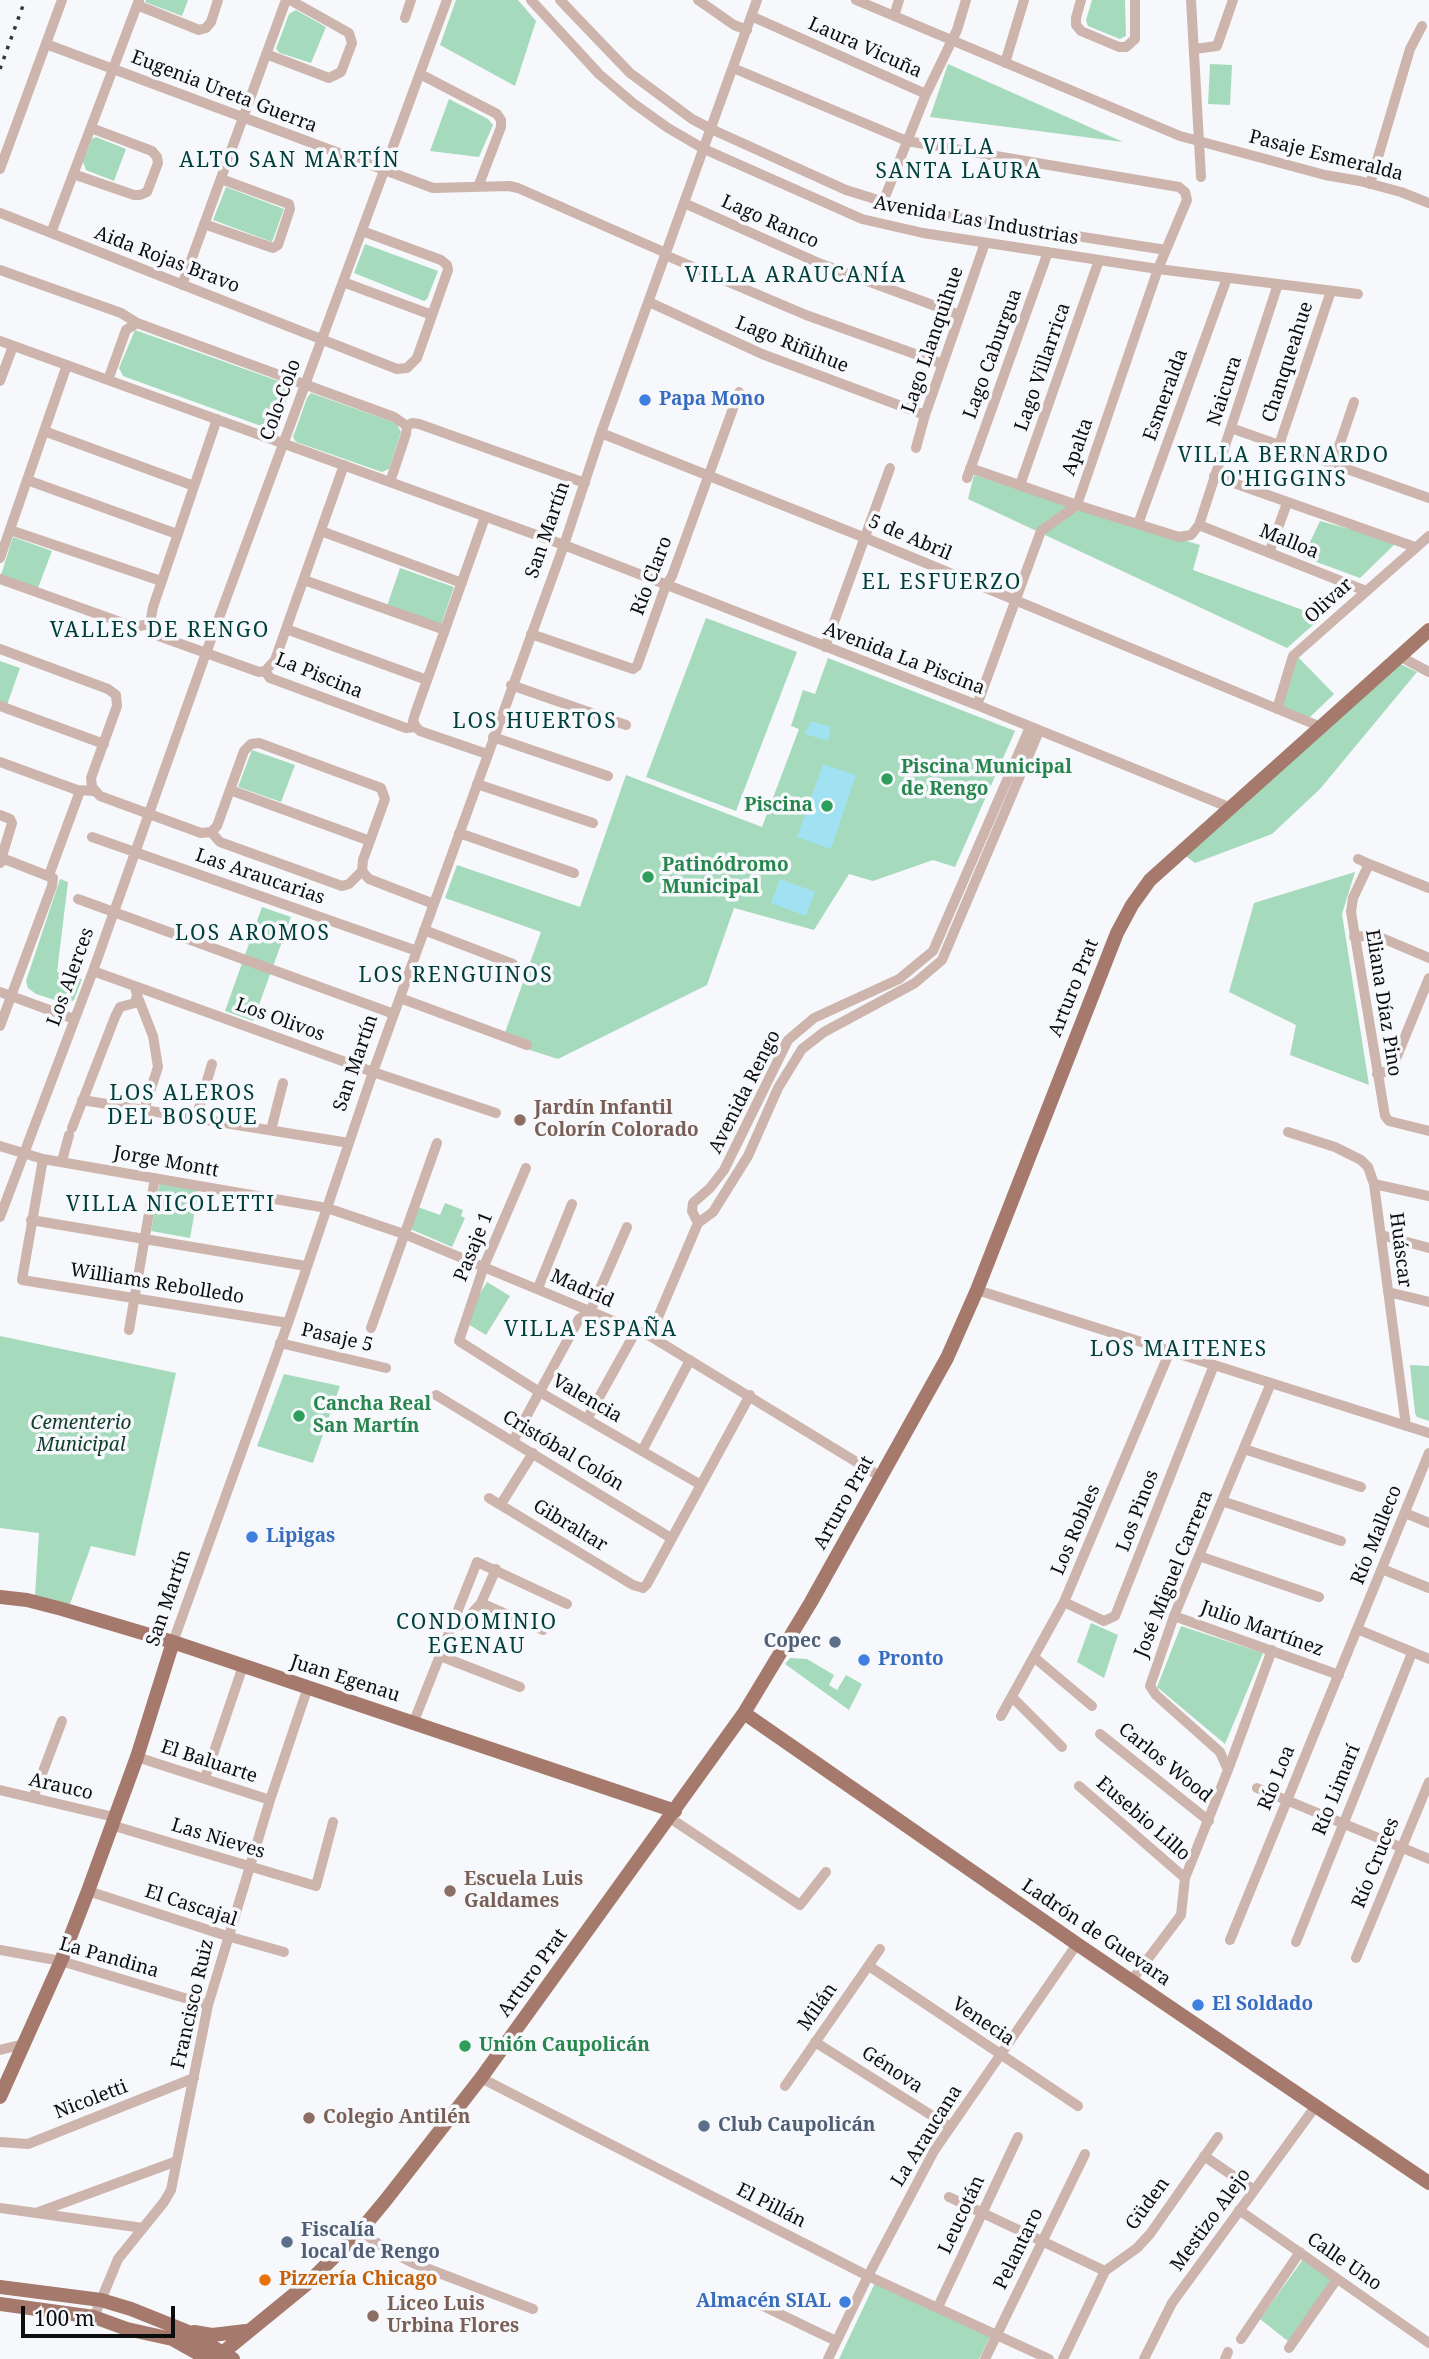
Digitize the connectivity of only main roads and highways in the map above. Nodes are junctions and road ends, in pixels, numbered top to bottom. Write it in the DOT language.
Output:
graph roads {
  1 [pos="1429,630"];
  2 [pos="0,1597"];
  3 [pos="173,1642"];
  4 [pos="744,1713"];
  5 [pos="672,1814"];
  6 [pos="0,2097"];
  7 [pos="1429,2183"];
  8 [pos="0,2287"];
  9 [pos="1,2306"];
  10 [pos="186,2331"];
  11 [pos="248,2331"];
  12 [pos="172,2339"];
  13 [pos="223,2357"];
  14 [pos="184,2359"];
  15 [pos="208,2359"];
  1 -- 4 [label="main road, Arturo Prat"];
  2 -- 3 [label="main road, Juan Egenau"];
  3 -- 5 [label="main road, Juan Egenau"];
  3 -- 6 [label="main road, San Martín"];
  4 -- 5 [label="main road, Arturo Prat"];
  4 -- 7 [label="main road, Ladrón de Guevara"];
  5 -- 11 [label="main road, Arturo Prat"];
  8 -- 10 [label="main road"];
  9 -- 12 [label="main road"];
  10 -- 11 [label="main road"];
  10 -- 13 [label="main road"];
  11 -- 13 [label="main road, Arturo Prat"];
  12 -- 14 [label="main road"];
  12 -- 15 [label="main road"];
}
